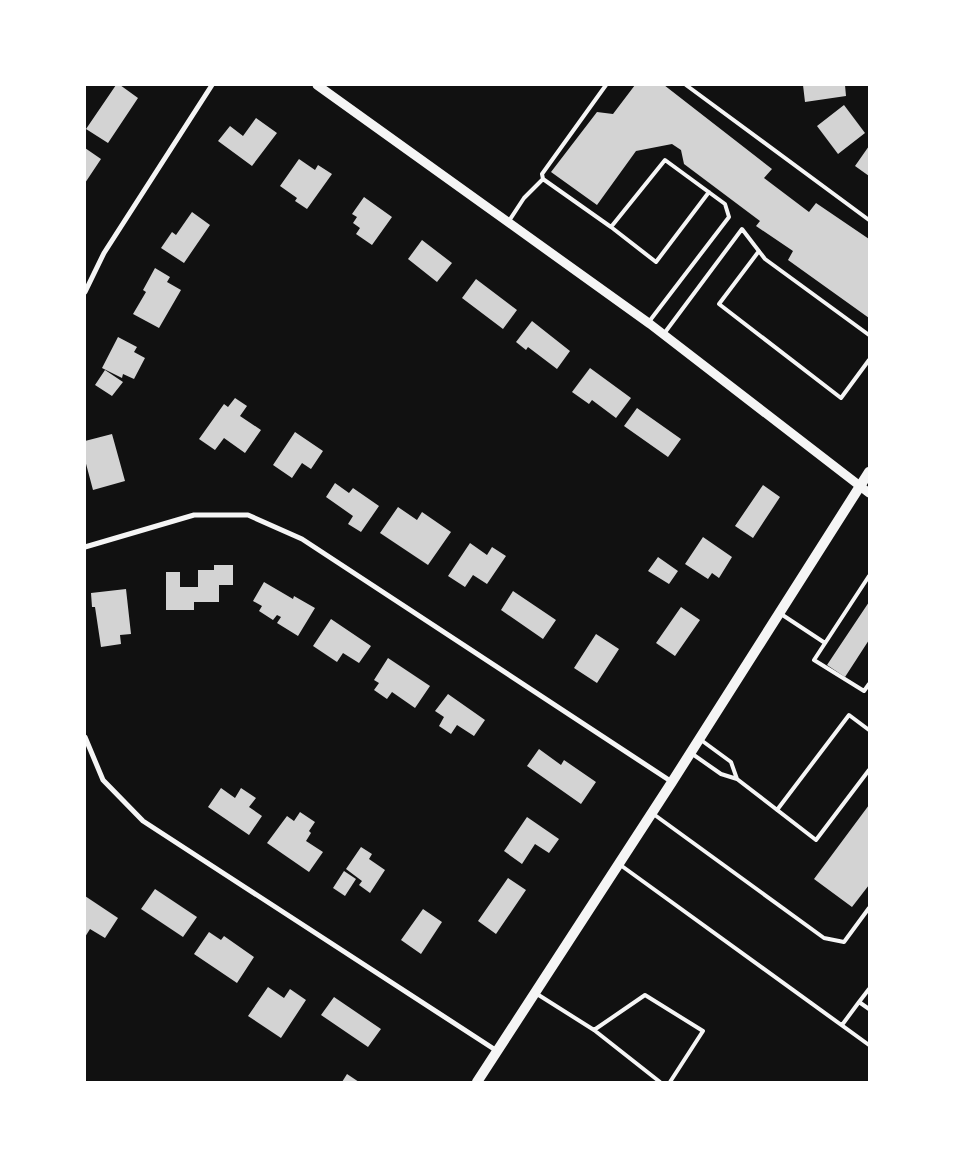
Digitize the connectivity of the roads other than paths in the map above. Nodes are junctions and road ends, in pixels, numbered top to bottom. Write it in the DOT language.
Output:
graph roads {
  1 [pos="212,85"];
  2 [pos="317,85"];
  3 [pos="606,85"];
  4 [pos="686,85"];
  5 [pos="543,179"];
  6 [pos="709,192"];
  7 [pos="869,220"];
  8 [pos="508,222"];
  9 [pos="611,228"];
  10 [pos="759,251"];
  11 [pos="85,292"];
  12 [pos="648,323"];
  13 [pos="663,335"];
  14 [pos="869,335"];
  15 [pos="869,360"];
  16 [pos="869,472"];
  17 [pos="860,486"];
  18 [pos="869,494"];
  19 [pos="85,547"];
  20 [pos="869,576"];
  21 [pos="779,613"];
  22 [pos="825,643"];
  23 [pos="869,684"];
  24 [pos="869,730"];
  25 [pos="85,737"];
  26 [pos="699,739"];
  27 [pos="691,753"];
  28 [pos="869,770"];
  29 [pos="737,779"];
  30 [pos="672,782"];
  31 [pos="776,810"];
  32 [pos="652,813"];
  33 [pos="619,864"];
  34 [pos="869,908"];
  35 [pos="869,989"];
  36 [pos="535,993"];
  37 [pos="859,1002"];
  38 [pos="869,1009"];
  39 [pos="842,1025"];
  40 [pos="594,1030"];
  41 [pos="869,1045"];
  42 [pos="497,1051"];
  43 [pos="477,1082"];
  44 [pos="660,1082"];
  45 [pos="670,1082"];
  1 -- 11 [label="street"];
  2 -- 8 [label="street"];
  3 -- 5 [label="lane"];
  4 -- 7 [label="lane"];
  5 -- 8 [label="lane"];
  5 -- 9 [label="lane"];
  6 -- 9 [label="lane"];
  6 -- 9 [label="lane"];
  6 -- 12 [label="lane"];
  8 -- 12 [label="street"];
  10 -- 13 [label="lane"];
  10 -- 14 [label="lane"];
  10 -- 15 [label="lane"];
  12 -- 13 [label="street"];
  13 -- 17 [label="street"];
  16 -- 17 [label="main road"];
  17 -- 18 [label="street"];
  17 -- 21 [label="main road"];
  19 -- 30 [label="street"];
  20 -- 22 [label="lane"];
  21 -- 22 [label="lane"];
  21 -- 26 [label="main road"];
  22 -- 23 [label="lane"];
  24 -- 31 [label="lane"];
  25 -- 42 [label="street"];
  26 -- 27 [label="main road"];
  26 -- 29 [label="lane"];
  27 -- 29 [label="lane"];
  27 -- 30 [label="main road"];
  28 -- 31 [label="lane"];
  29 -- 31 [label="lane"];
  30 -- 32 [label="main road"];
  32 -- 33 [label="main road"];
  32 -- 34 [label="lane"];
  33 -- 36 [label="main road"];
  33 -- 39 [label="lane"];
  35 -- 37 [label="lane"];
  36 -- 40 [label="lane"];
  36 -- 42 [label="main road"];
  37 -- 38 [label="lane"];
  37 -- 39 [label="lane"];
  39 -- 41 [label="lane"];
  40 -- 44 [label="lane"];
  40 -- 45 [label="lane"];
  42 -- 43 [label="main road"];
}
